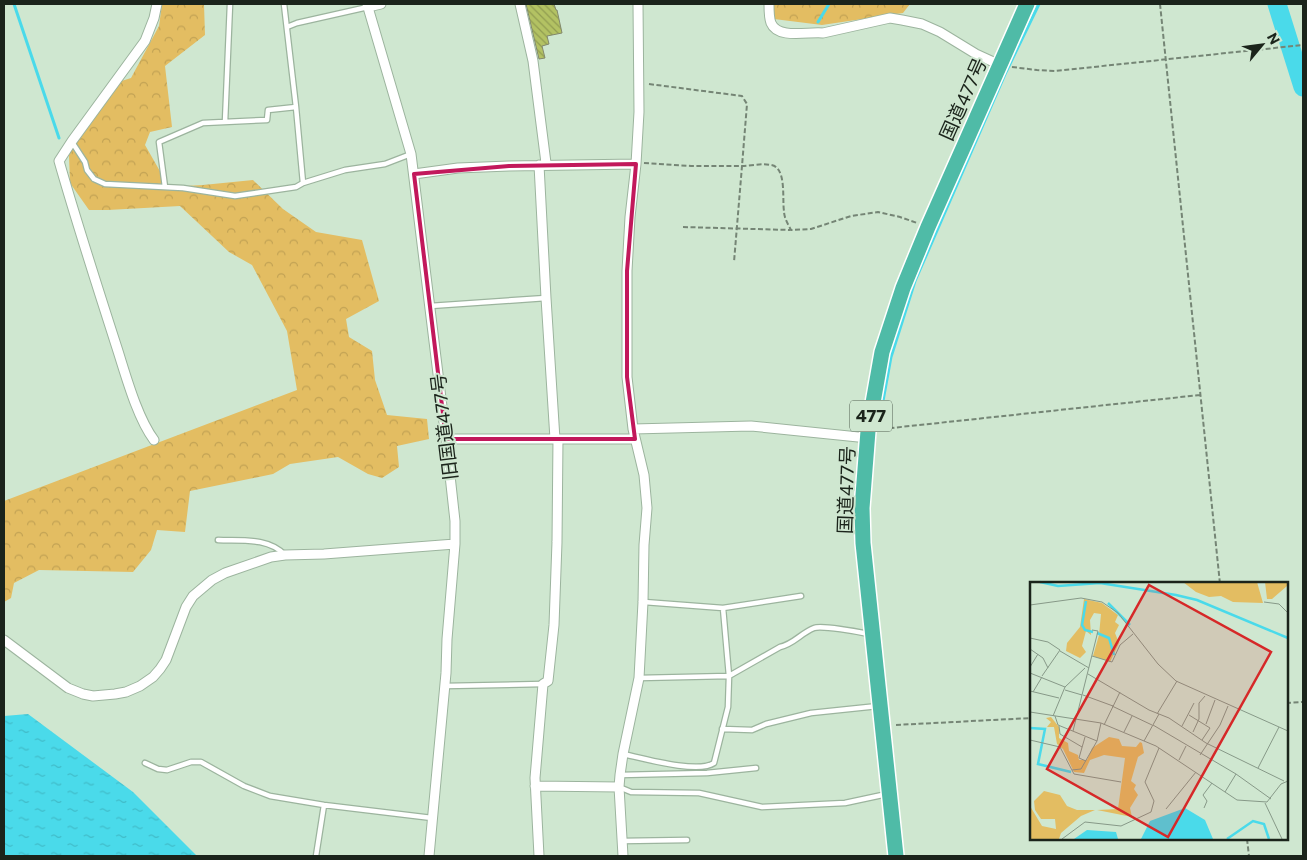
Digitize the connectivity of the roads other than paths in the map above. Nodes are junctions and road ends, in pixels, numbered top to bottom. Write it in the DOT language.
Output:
graph roads {
  1 [pos="157,4"];
  2 [pos="230,4"];
  3 [pos="284,4"];
  4 [pos="381,4"];
  5 [pos="520,4"];
  6 [pos="638,4"];
  7 [pos="769,4"];
  8 [pos="1027,4"];
  9 [pos="368,5"];
  10 [pos="288,27"];
  11 [pos="1000,65"];
  12 [pos="296,107"];
  13 [pos="224,122"];
  14 [pos="72,140"];
  15 [pos="411,154"];
  16 [pos="636,163"];
  17 [pos="540,165"];
  18 [pos="414,174"];
  19 [pos="302,183"];
  20 [pos="165,187"];
  21 [pos="546,298"];
  22 [pos="430,306"];
  23 [pos="633,429"];
  24 [pos="868,434"];
  25 [pos="557,439"];
  26 [pos="636,439"];
  27 [pos="154,440"];
  28 [pos="446,440"];
  29 [pos="218,540"];
  30 [pos="455,544"];
  31 [pos="285,555"];
  32 [pos="801,596"];
  33 [pos="643,602"];
  34 [pos="723,608"];
  35 [pos="873,634"];
  36 [pos="4,640"];
  37 [pos="729,676"];
  38 [pos="639,678"];
  39 [pos="543,684"];
  40 [pos="445,686"];
  41 [pos="881,705"];
  42 [pos="722,729"];
  43 [pos="622,754"];
  44 [pos="145,763"];
  45 [pos="756,768"];
  46 [pos="620,775"];
  47 [pos="535,786"];
  48 [pos="619,787"];
  49 [pos="890,794"];
  50 [pos="324,806"];
  51 [pos="432,818"];
  52 [pos="687,840"];
  53 [pos="622,841"];
  54 [pos="316,856"];
  55 [pos="429,856"];
  56 [pos="539,856"];
  57 [pos="623,856"];
  58 [pos="896,856"];
  1 -- 14 [label="street"];
  2 -- 13 [label="lane"];
  3 -- 10 [label="lane"];
  4 -- 9 [label="street"];
  5 -- 17 [label="street"];
  6 -- 16 [label="street"];
  7 -- 11 [label="street"];
  8 -- 11 [label="highway, 国道477号 / 477"];
  9 -- 10 [label="lane"];
  9 -- 15 [label="street, 旧国道477号"];
  10 -- 12 [label="lane"];
  11 -- 24 [label="highway, 国道477号 / 477"];
  12 -- 13 [label="lane"];
  12 -- 19 [label="lane"];
  13 -- 20 [label="lane"];
  14 -- 20 [label="lane"];
  14 -- 27 [label="street"];
  15 -- 18 [label="street, 旧国道477号"];
  15 -- 19 [label="lane"];
  16 -- 17 [label="street"];
  16 -- 23 [label="street"];
  17 -- 18 [label="street"];
  17 -- 21 [label="street"];
  18 -- 22 [label="street, 旧国道477号"];
  19 -- 20 [label="lane"];
  21 -- 22 [label="lane"];
  21 -- 25 [label="street"];
  22 -- 28 [label="street, 旧国道477号"];
  23 -- 24 [label="street"];
  23 -- 26 [label="street"];
  24 -- 35 [label="highway, 国道477号 / 477"];
  25 -- 26 [label="street"];
  25 -- 28 [label="street"];
  25 -- 39 [label="street"];
  26 -- 33 [label="street"];
  28 -- 30 [label="street, 旧国道477号"];
  29 -- 31 [label="lane"];
  30 -- 31 [label="street"];
  30 -- 40 [label="street, 旧国道477号"];
  31 -- 36 [label="street"];
  32 -- 34 [label="lane"];
  33 -- 34 [label="lane"];
  33 -- 38 [label="street"];
  34 -- 37 [label="lane"];
  35 -- 37 [label="lane"];
  35 -- 41 [label="highway, 国道477号 / 477"];
  37 -- 38 [label="lane"];
  37 -- 42 [label="lane"];
  38 -- 43 [label="street"];
  39 -- 40 [label="lane"];
  39 -- 47 [label="street"];
  40 -- 51 [label="street, 旧国道477号"];
  41 -- 42 [label="lane"];
  41 -- 49 [label="highway, 国道477号 / 477"];
  42 -- 43 [label="lane"];
  43 -- 46 [label="street"];
  44 -- 50 [label="lane"];
  45 -- 46 [label="lane"];
  46 -- 48 [label="street"];
  47 -- 48 [label="street"];
  47 -- 56 [label="street"];
  48 -- 49 [label="lane"];
  48 -- 53 [label="street"];
  49 -- 58 [label="highway, 国道477号 / 477"];
  50 -- 51 [label="lane"];
  50 -- 54 [label="lane"];
  51 -- 55 [label="street, 旧国道477号"];
  52 -- 53 [label="lane"];
  53 -- 57 [label="street"];
}
